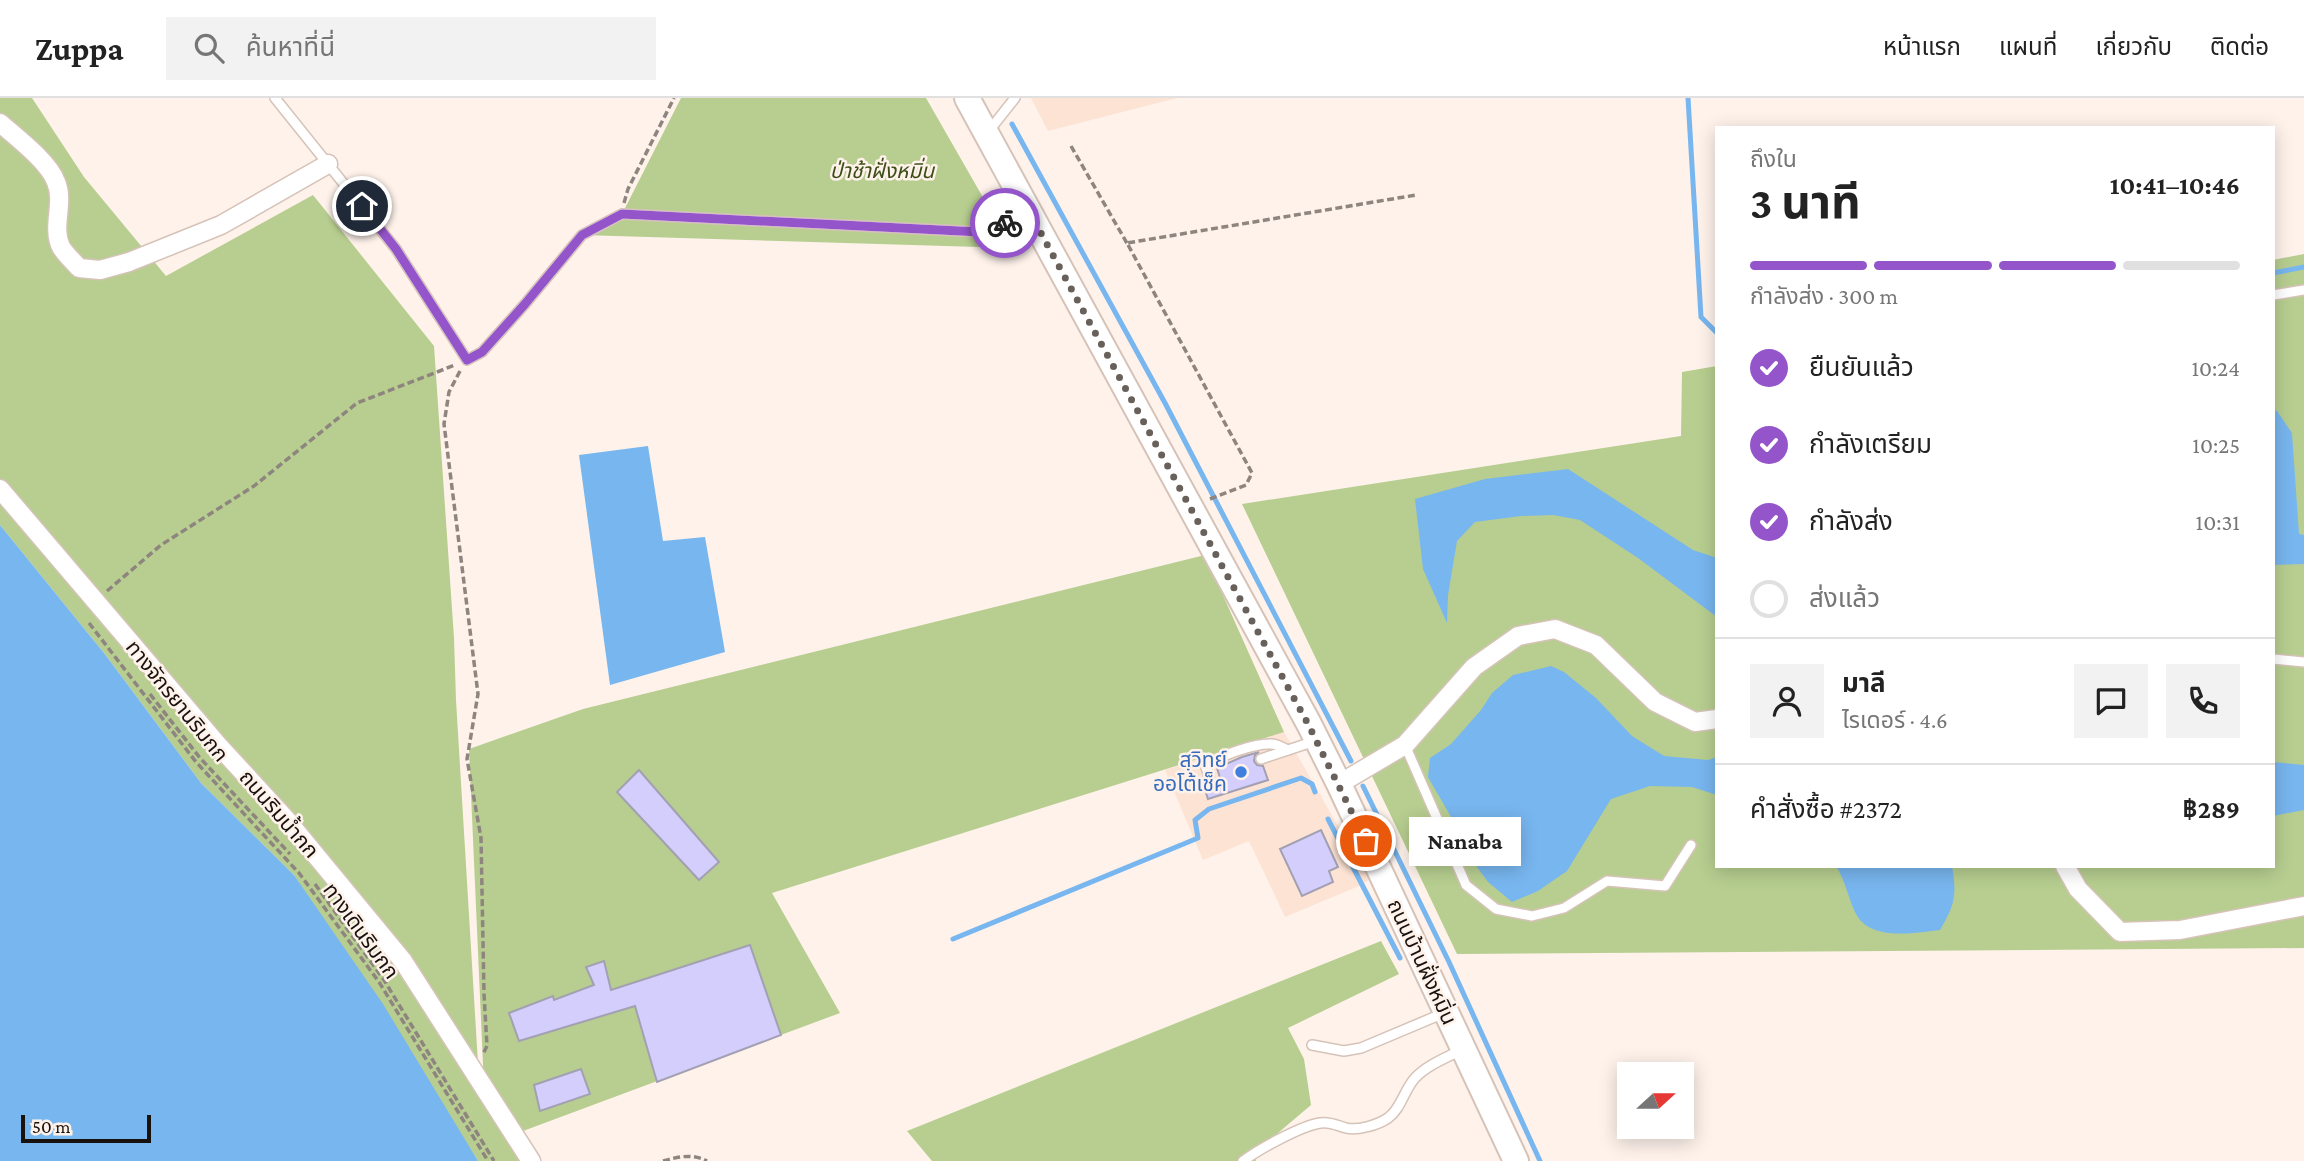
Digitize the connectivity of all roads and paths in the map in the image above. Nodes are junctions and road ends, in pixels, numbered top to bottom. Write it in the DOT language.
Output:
graph roads {
  1 [pos="275,98"];
  2 [pos="674,98"];
  3 [pos="967,98"];
  4 [pos="1015,98"];
  5 [pos="0,123"];
  6 [pos="987,132"];
  7 [pos="1071,146"];
  8 [pos="328,164"];
  9 [pos="1416,195"];
  10 [pos="1030,213"];
  11 [pos="622,214"];
  12 [pos="1129,247"];
  13 [pos="2304,290"];
  14 [pos="2275,295"];
  15 [pos="467,360"];
  16 [pos="0,489"];
  17 [pos="1206,501"];
  18 [pos="95,601"];
  19 [pos="90,621"];
  20 [pos="2275,659"];
  21 [pos="2304,662"];
  22 [pos="1715,719"];
  23 [pos="1317,740"];
  24 [pos="1405,745"];
  25 [pos="1288,750"];
  26 [pos="1261,759"];
  27 [pos="1210,781"];
  28 [pos="1339,784"];
  29 [pos="1691,845"];
  30 [pos="295,859"];
  31 [pos="2065,868"];
  32 [pos="312,880"];
  33 [pos="2304,906"];
  34 [pos="1445,1013"];
  35 [pos="1312,1045"];
  36 [pos="1463,1050"];
  37 [pos="473,1071"];
  38 [pos="488,1161"];
  39 [pos="494,1161"];
  40 [pos="531,1161"];
  41 [pos="663,1161"];
  42 [pos="707,1161"];
  43 [pos="1243,1161"];
  44 [pos="1516,1161"];
  1 -- 8 [label="lane"];
  2 -- 11 [label="path"];
  3 -- 6 [label="street, ถนนบ้านฝั่งหมิ่น"];
  4 -- 6 [label="lane"];
  5 -- 8 [label="street"];
  6 -- 10 [label="street, ถนนบ้านฝั่งหมิ่น"];
  7 -- 12 [label="path"];
  8 -- 15 [label="lane"];
  9 -- 12 [label="path"];
  10 -- 11 [label="lane"];
  10 -- 23 [label="street, ถนนบ้านฝั่งหมิ่น"];
  11 -- 15 [label="lane"];
  12 -- 17 [label="path"];
  13 -- 14 [label="lane"];
  15 -- 18 [label="path"];
  15 -- 37 [label="path"];
  16 -- 18 [label="street, ถนนริมน้ำกก"];
  18 -- 37 [label="street, ถนนริมน้ำกก"];
  19 -- 30 [label="path, ทางจักรยานริมกก"];
  19 -- 38 [label="path, ทางเดินริมกก"];
  20 -- 21 [label="lane"];
  22 -- 24 [label="street"];
  23 -- 25 [label="lane"];
  23 -- 28 [label="street, ถนนบ้านฝั่งหมิ่น"];
  24 -- 28 [label="street"];
  24 -- 29 [label="lane"];
  25 -- 26 [label="lane"];
  25 -- 27 [label="lane"];
  28 -- 34 [label="street, ถนนบ้านฝั่งหมิ่น"];
  31 -- 33 [label="street"];
  32 -- 39 [label="path"];
  34 -- 35 [label="lane"];
  34 -- 36 [label="street, ถนนบ้านฝั่งหมิ่น"];
  36 -- 43 [label="lane"];
  36 -- 44 [label="street, ถนนบ้านฝั่งหมิ่น"];
  37 -- 40 [label="street, ถนนริมน้ำกก"];
  41 -- 42 [label="path"];
}
